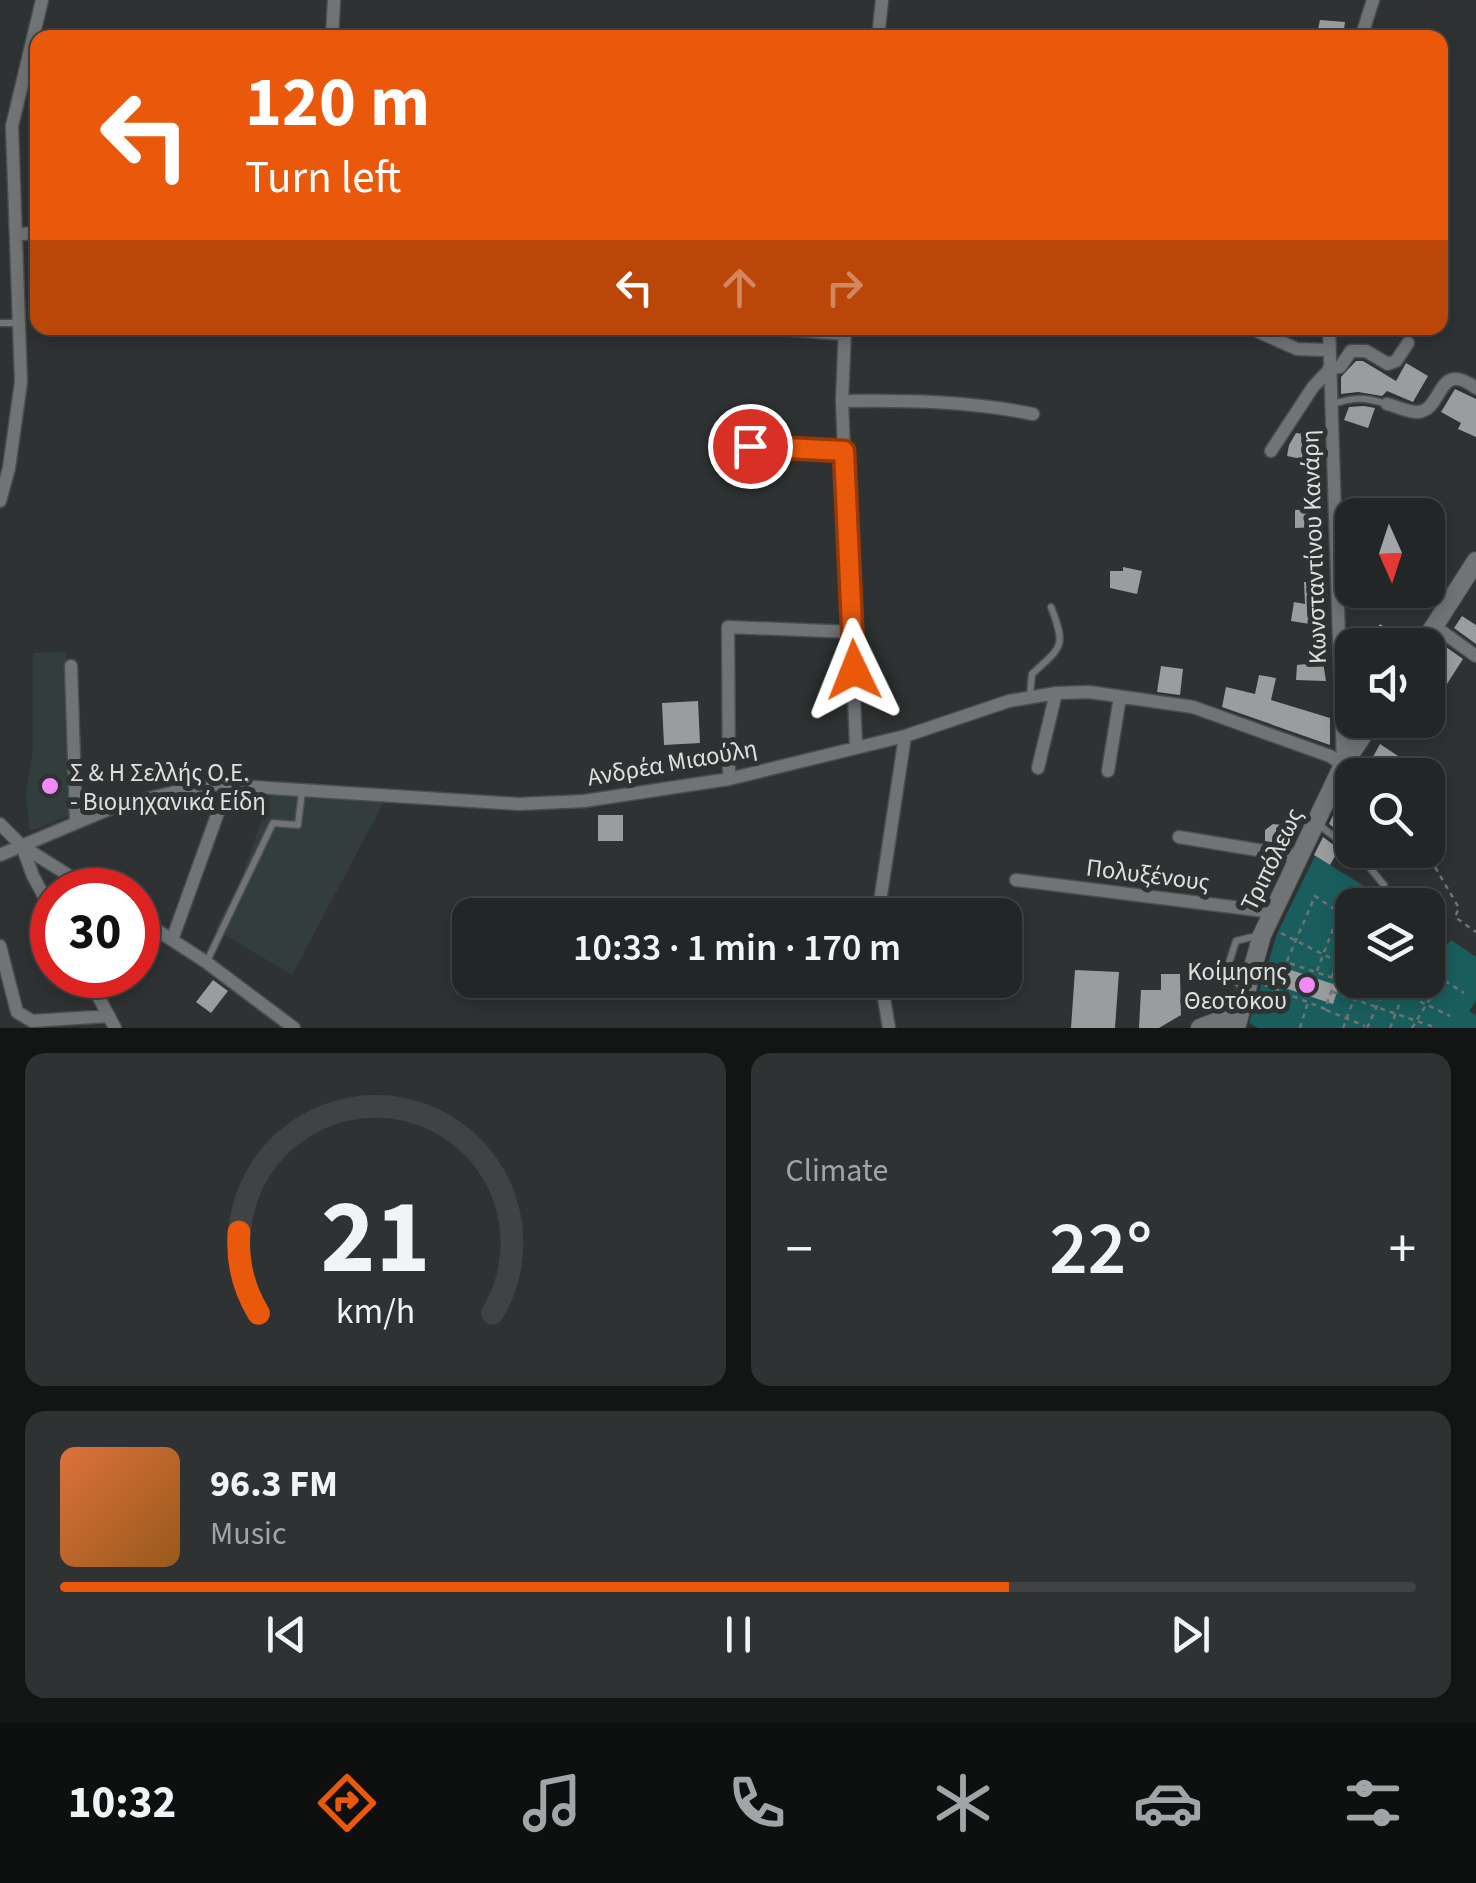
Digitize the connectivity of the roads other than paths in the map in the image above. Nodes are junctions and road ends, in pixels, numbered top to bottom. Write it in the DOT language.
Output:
graph roads {
  1 [pos="42,0"];
  2 [pos="334,0"];
  3 [pos="882,0"];
  4 [pos="1372,0"];
  5 [pos="35,30"];
  6 [pos="332,30"];
  7 [pos="879,30"];
  8 [pos="1363,30"];
  9 [pos="30,50"];
  10 [pos="30,233"];
  11 [pos="16,235"];
  12 [pos="0,323"];
  13 [pos="19,323"];
  14 [pos="845,335"];
  15 [pos="1266,335"];
  16 [pos="1329,335"];
  17 [pos="1408,343"];
  18 [pos="1328,350"];
  19 [pos="1329,369"];
  20 [pos="1476,388"];
  21 [pos="842,401"];
  22 [pos="1387,404"];
  23 [pos="1330,405"];
  24 [pos="1034,414"];
  25 [pos="718,444"];
  26 [pos="844,451"];
  27 [pos="1270,452"];
  28 [pos="0,501"];
  29 [pos="1476,561"];
  30 [pos="1051,607"];
  31 [pos="1434,626"];
  32 [pos="853,632"];
  33 [pos="1476,656"];
  34 [pos="71,666"];
  35 [pos="1056,693"];
  36 [pos="1030,696"];
  37 [pos="1120,697"];
  38 [pos="905,736"];
  39 [pos="856,746"];
  40 [pos="1343,758"];
  41 [pos="1335,759"];
  42 [pos="1038,768"];
  43 [pos="1108,771"];
  44 [pos="730,778"];
  45 [pos="228,785"];
  46 [pos="1334,785"];
  47 [pos="302,790"];
  48 [pos="76,821"];
  49 [pos="1316,823"];
  50 [pos="0,824"];
  51 [pos="1179,837"];
  52 [pos="22,846"];
  53 [pos="0,855"];
  54 [pos="1300,856"];
  55 [pos="31,868"];
  56 [pos="57,868"];
  57 [pos="1016,880"];
  58 [pos="1384,885"];
  59 [pos="881,898"];
  60 [pos="1270,926"];
  61 [pos="160,932"];
  62 [pos="172,940"];
  63 [pos="0,946"];
  64 [pos="206,962"];
  65 [pos="99,998"];
  66 [pos="883,998"];
  67 [pos="1238,1020"];
  68 [pos="112,1022"];
  69 [pos="294,1028"];
  70 [pos="889,1028"];
  71 [pos="1200,1028"];
  1 -- 5 [label="street"];
  2 -- 6 [label="street"];
  3 -- 7 [label="street"];
  4 -- 8 [label="street"];
  9 -- 11 [label="street"];
  10 -- 11 [label="street"];
  11 -- 13 [label="street"];
  12 -- 13 [label="lane"];
  13 -- 28 [label="street"];
  14 -- 21 [label="street"];
  15 -- 18 [label="street"];
  16 -- 18 [label="street, Κωνσταντίνου Κανάρη"];
  17 -- 19 [label="street"];
  18 -- 19 [label="street, Κωνσταντίνου Κανάρη"];
  19 -- 23 [label="street, Κωνσταντίνου Κανάρη"];
  19 -- 27 [label="street"];
  20 -- 22 [label="street"];
  21 -- 24 [label="street"];
  21 -- 26 [label="street"];
  22 -- 23 [label="lane"];
  23 -- 40 [label="street, Κωνσταντίνου Κανάρη"];
  25 -- 26 [label="street"];
  26 -- 32 [label="street"];
  29 -- 31 [label="main road"];
  30 -- 36 [label="lane"];
  31 -- 33 [label="street"];
  32 -- 39 [label="street"];
  32 -- 44 [label="street"];
  34 -- 48 [label="street"];
  35 -- 36 [label="street, Ανδρέα Μιαούλη"];
  35 -- 37 [label="street, Ανδρέα Μιαούλη"];
  35 -- 42 [label="street"];
  36 -- 38 [label="street, Ανδρέα Μιαούλη"];
  37 -- 41 [label="street, Ανδρέα Μιαούλη"];
  37 -- 43 [label="street"];
  38 -- 39 [label="street, Ανδρέα Μιαούλη"];
  38 -- 59 [label="street"];
  39 -- 44 [label="street, Ανδρέα Μιαούλη"];
  44 -- 47 [label="street, Ανδρέα Μιαούλη"];
  45 -- 47 [label="street, Ανδρέα Μιαούλη"];
  45 -- 48 [label="street, Ανδρέα Μιαούλη"];
  45 -- 62 [label="street"];
  46 -- 49 [label="main road, Τριπόλεως"];
  47 -- 64 [label="lane"];
  48 -- 52 [label="street, Ανδρέα Μιαούλη"];
  49 -- 54 [label="main road, Τριπόλεως"];
  49 -- 58 [label="lane"];
  50 -- 52 [label="street"];
  51 -- 54 [label="street"];
  52 -- 53 [label="street, Ανδρέα Μιαούλη"];
  52 -- 55 [label="street"];
  52 -- 56 [label="street"];
  54 -- 60 [label="main road, Τριπόλεως"];
  57 -- 60 [label="street, Πολυξένους"];
  60 -- 67 [label="main road, Τριπόλεως"];
  61 -- 62 [label="street"];
  62 -- 64 [label="street"];
  63 -- 68 [label="street"];
  64 -- 69 [label="street"];
  65 -- 68 [label="street"];
  66 -- 70 [label="street"];
  67 -- 71 [label="main road"];
}
